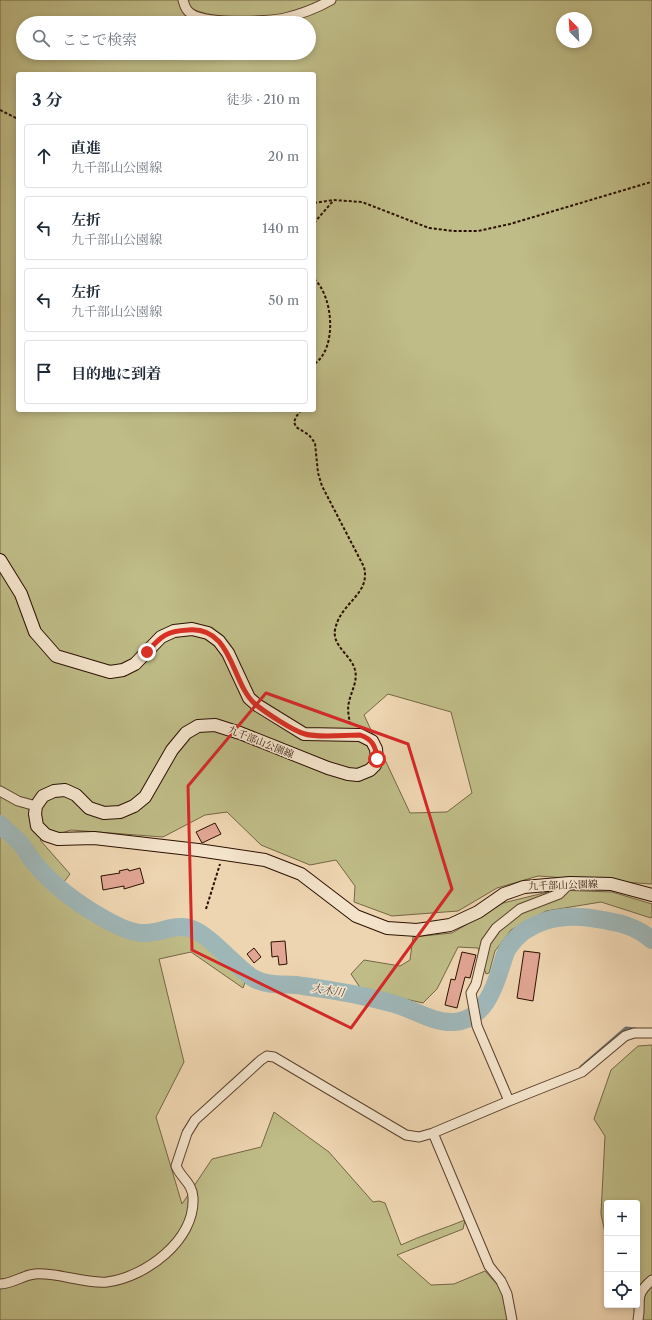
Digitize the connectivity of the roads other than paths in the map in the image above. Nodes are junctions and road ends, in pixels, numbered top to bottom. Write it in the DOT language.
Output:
graph roads {
  1 [pos="183,0"];
  2 [pos="331,0"];
  3 [pos="194,16"];
  4 [pos="291,16"];
  5 [pos="0,560"];
  6 [pos="0,791"];
  7 [pos="36,806"];
  8 [pos="570,883"];
  9 [pos="652,895"];
  10 [pos="652,1033"];
  11 [pos="508,1101"];
  12 [pos="433,1133"];
  13 [pos="652,1280"];
  14 [pos="0,1284"];
  15 [pos="512,1320"];
  16 [pos="638,1320"];
  1 -- 3 [label="street"];
  2 -- 4 [label="street"];
  5 -- 7 [label="main road, 九千部山公園線"];
  6 -- 7 [label="street"];
  7 -- 8 [label="main road, 九千部山公園線"];
  8 -- 9 [label="main road, 九千部山公園線"];
  8 -- 11 [label="street"];
  10 -- 11 [label="street"];
  11 -- 12 [label="street"];
  12 -- 14 [label="street"];
  12 -- 15 [label="street"];
  13 -- 16 [label="street"];
}
